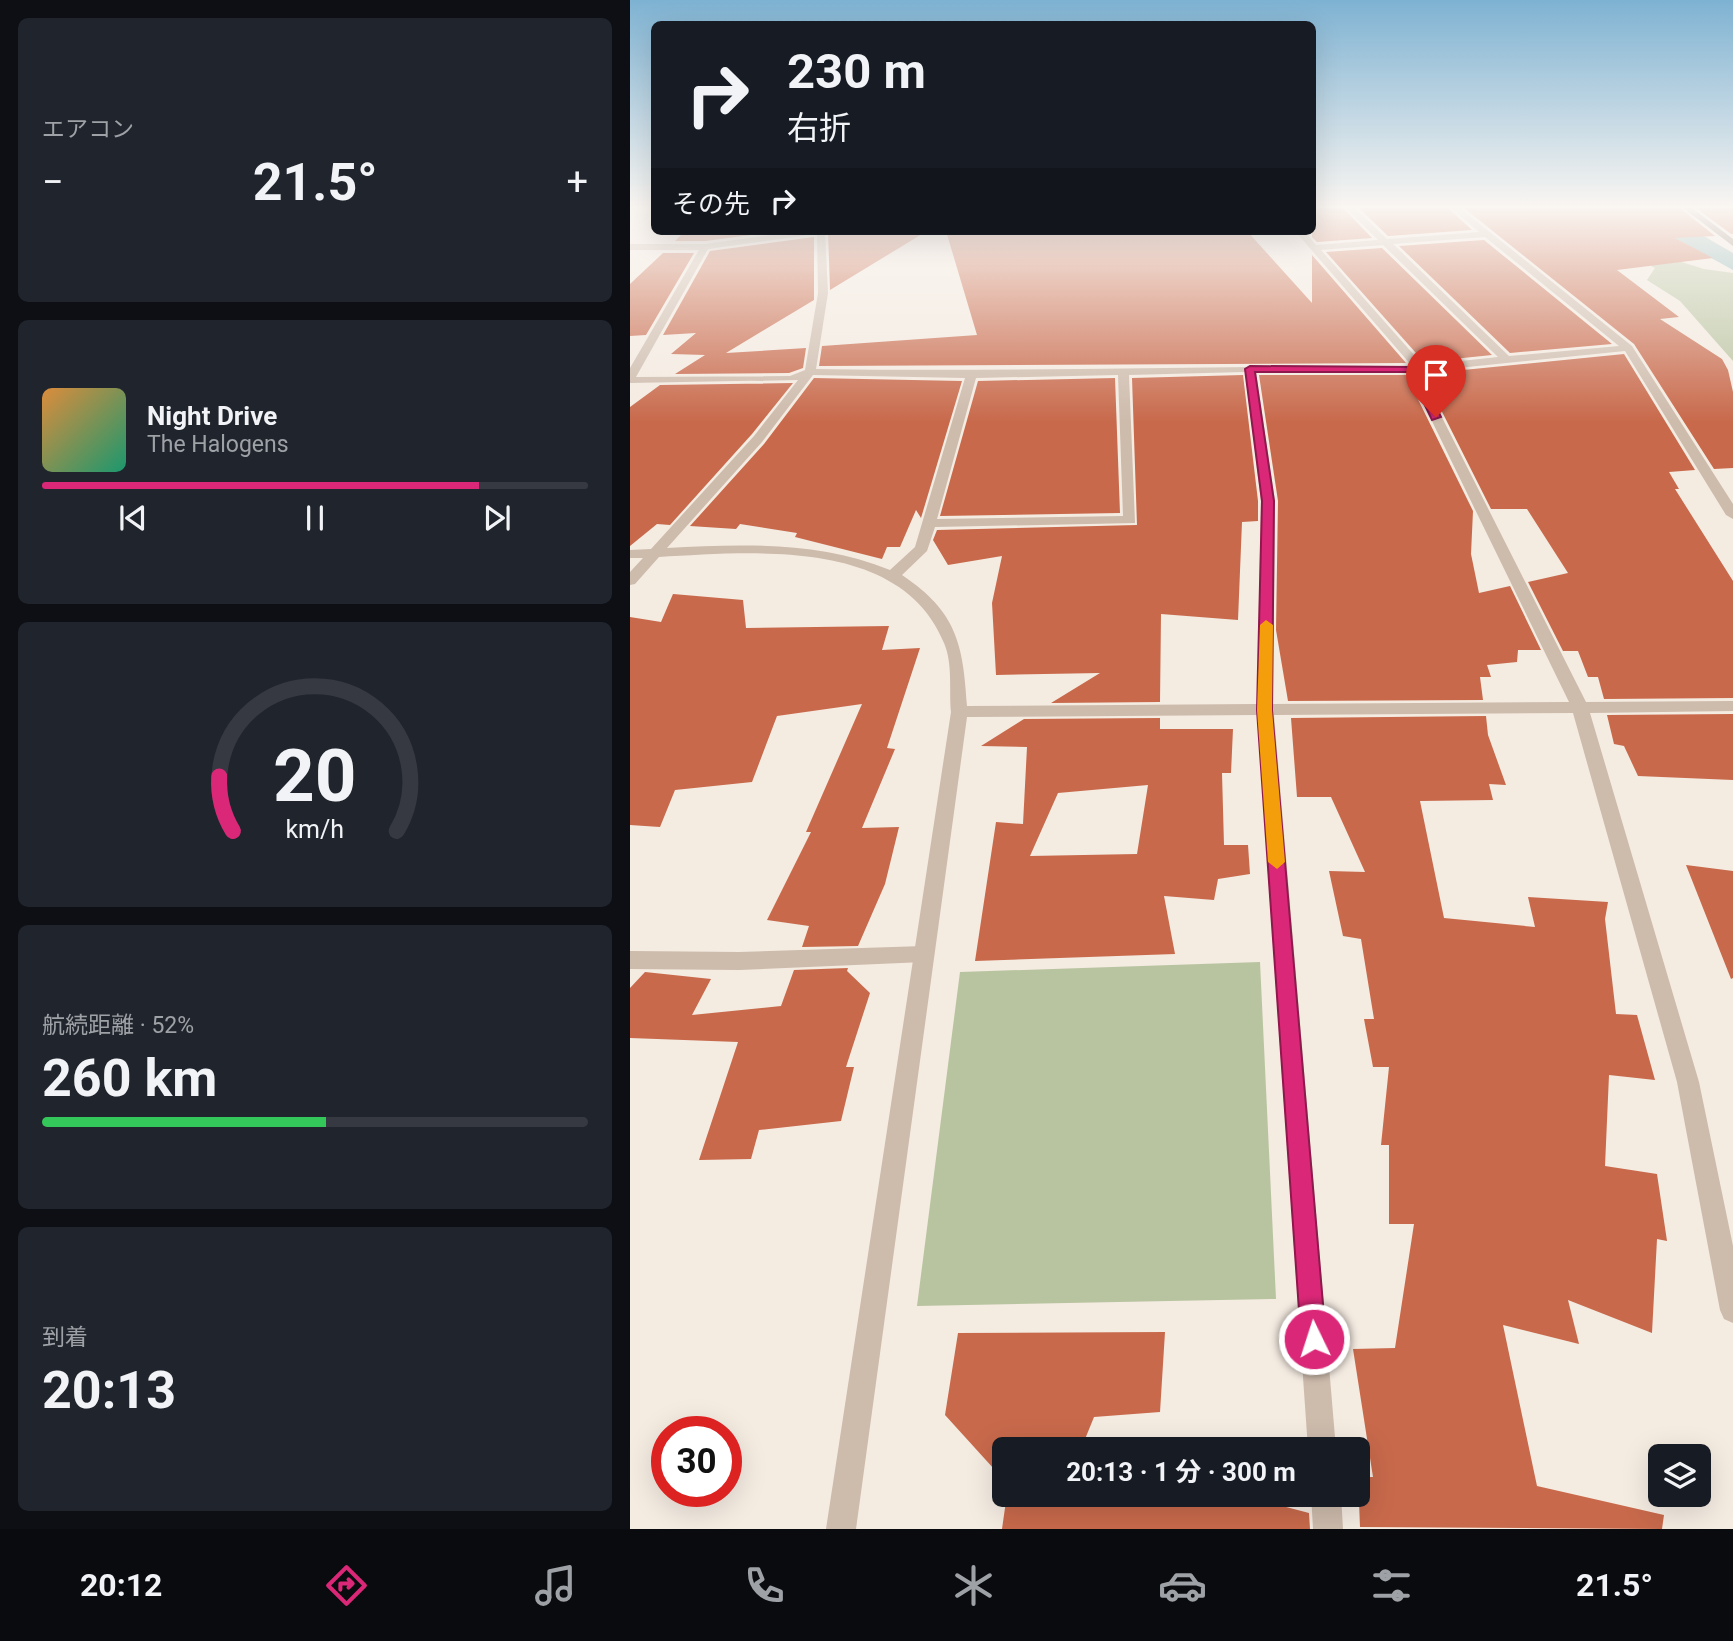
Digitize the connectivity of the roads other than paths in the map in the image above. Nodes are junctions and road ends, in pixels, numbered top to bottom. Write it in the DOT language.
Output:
graph roads {
  1 [pos="687,279"];
  2 [pos="822,279"];
  3 [pos="1340,279"];
  4 [pos="1423,279"];
  5 [pos="1544,279"];
  6 [pos="1628,348"];
  7 [pos="1507,361"];
  8 [pos="1250,369"];
  9 [pos="1416,369"];
  10 [pos="810,372"];
  11 [pos="1123,373"];
  12 [pos="971,375"];
  13 [pos="630,379"];
  14 [pos="1733,515"];
  15 [pos="929,523"];
  16 [pos="656,553"];
  17 [pos="630,554"];
  18 [pos="893,575"];
  19 [pos="630,581"];
  20 [pos="1733,706"];
  21 [pos="1580,707"];
  22 [pos="1265,710"];
  23 [pos="959,712"];
  24 [pos="924,954"];
  25 [pos="630,960"];
  26 [pos="1733,1310"];
  27 [pos="1321,1437"];
  28 [pos="1326,1507"];
  29 [pos="841,1529"];
  30 [pos="1328,1529"];
  1 -- 13 [label="street"];
  2 -- 10 [label="street"];
  3 -- 9 [label="street"];
  4 -- 7 [label="street"];
  5 -- 6 [label="street"];
  6 -- 7 [label="street"];
  6 -- 14 [label="street"];
  7 -- 9 [label="street"];
  8 -- 9 [label="street"];
  8 -- 11 [label="street"];
  8 -- 22 [label="street"];
  9 -- 21 [label="street"];
  10 -- 12 [label="street"];
  10 -- 13 [label="street"];
  10 -- 16 [label="street"];
  11 -- 12 [label="street"];
  11 -- 15 [label="street"];
  12 -- 15 [label="street"];
  15 -- 18 [label="street"];
  16 -- 17 [label="street"];
  16 -- 18 [label="street"];
  16 -- 19 [label="street"];
  18 -- 23 [label="street"];
  20 -- 21 [label="street"];
  21 -- 22 [label="street"];
  21 -- 26 [label="street"];
  22 -- 23 [label="street"];
  22 -- 27 [label="street"];
  23 -- 24 [label="street"];
  24 -- 25 [label="street"];
  24 -- 29 [label="street"];
  28 -- 30 [label="street"];
}
